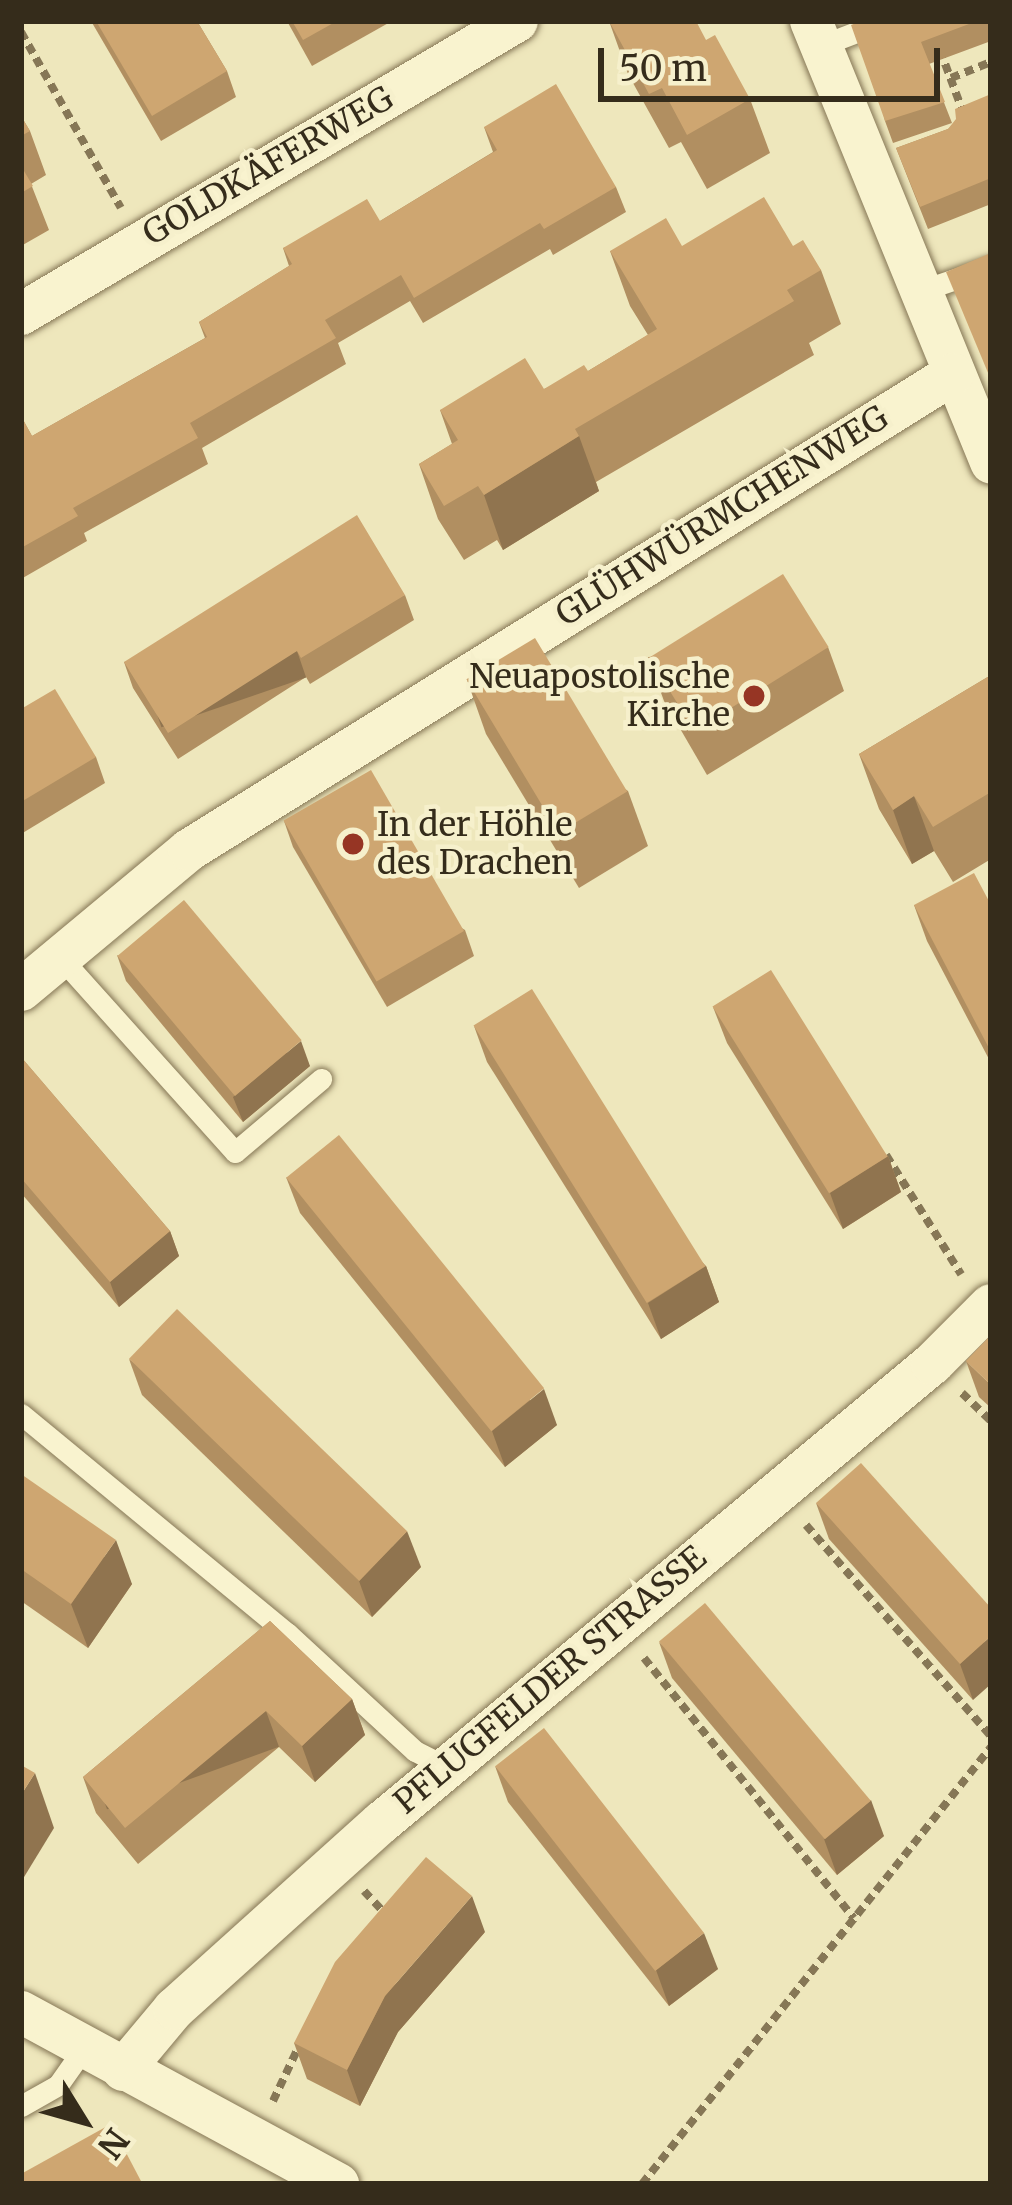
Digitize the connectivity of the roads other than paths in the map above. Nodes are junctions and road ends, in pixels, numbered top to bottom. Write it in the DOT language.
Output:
graph roads {
  1 [pos="517,21"];
  2 [pos="885,21"];
  3 [pos="815,33"];
  4 [pos="991,267"];
  5 [pos="920,291"];
  6 [pos="21,314"];
  7 [pos="953,374"];
  8 [pos="988,448"];
  9 [pos="60,957"];
  10 [pos="21,991"];
  11 [pos="321,1079"];
  12 [pos="989,1307"];
  13 [pos="21,1414"];
  14 [pos="447,1767"];
  15 [pos="21,2012"];
  16 [pos="84,2048"];
  17 [pos="123,2070"];
  18 [pos="21,2106"];
  19 [pos="338,2184"];
  1 -- 6 [label="street, GOLDKÄFERWEG"];
  2 -- 3 [label="lane"];
  3 -- 5 [label="street"];
  4 -- 5 [label="lane"];
  5 -- 7 [label="street"];
  7 -- 8 [label="street"];
  7 -- 9 [label="street, GLÜHWÜRMCHENWEG"];
  9 -- 10 [label="street, GLÜHWÜRMCHENWEG"];
  9 -- 11 [label="lane"];
  12 -- 14 [label="street, PFLUGFELDER STRASSE"];
  13 -- 14 [label="lane"];
  14 -- 17 [label="street, PFLUGFELDER STRASSE"];
  15 -- 16 [label="street"];
  16 -- 17 [label="street"];
  16 -- 18 [label="lane"];
  17 -- 19 [label="street"];
}
